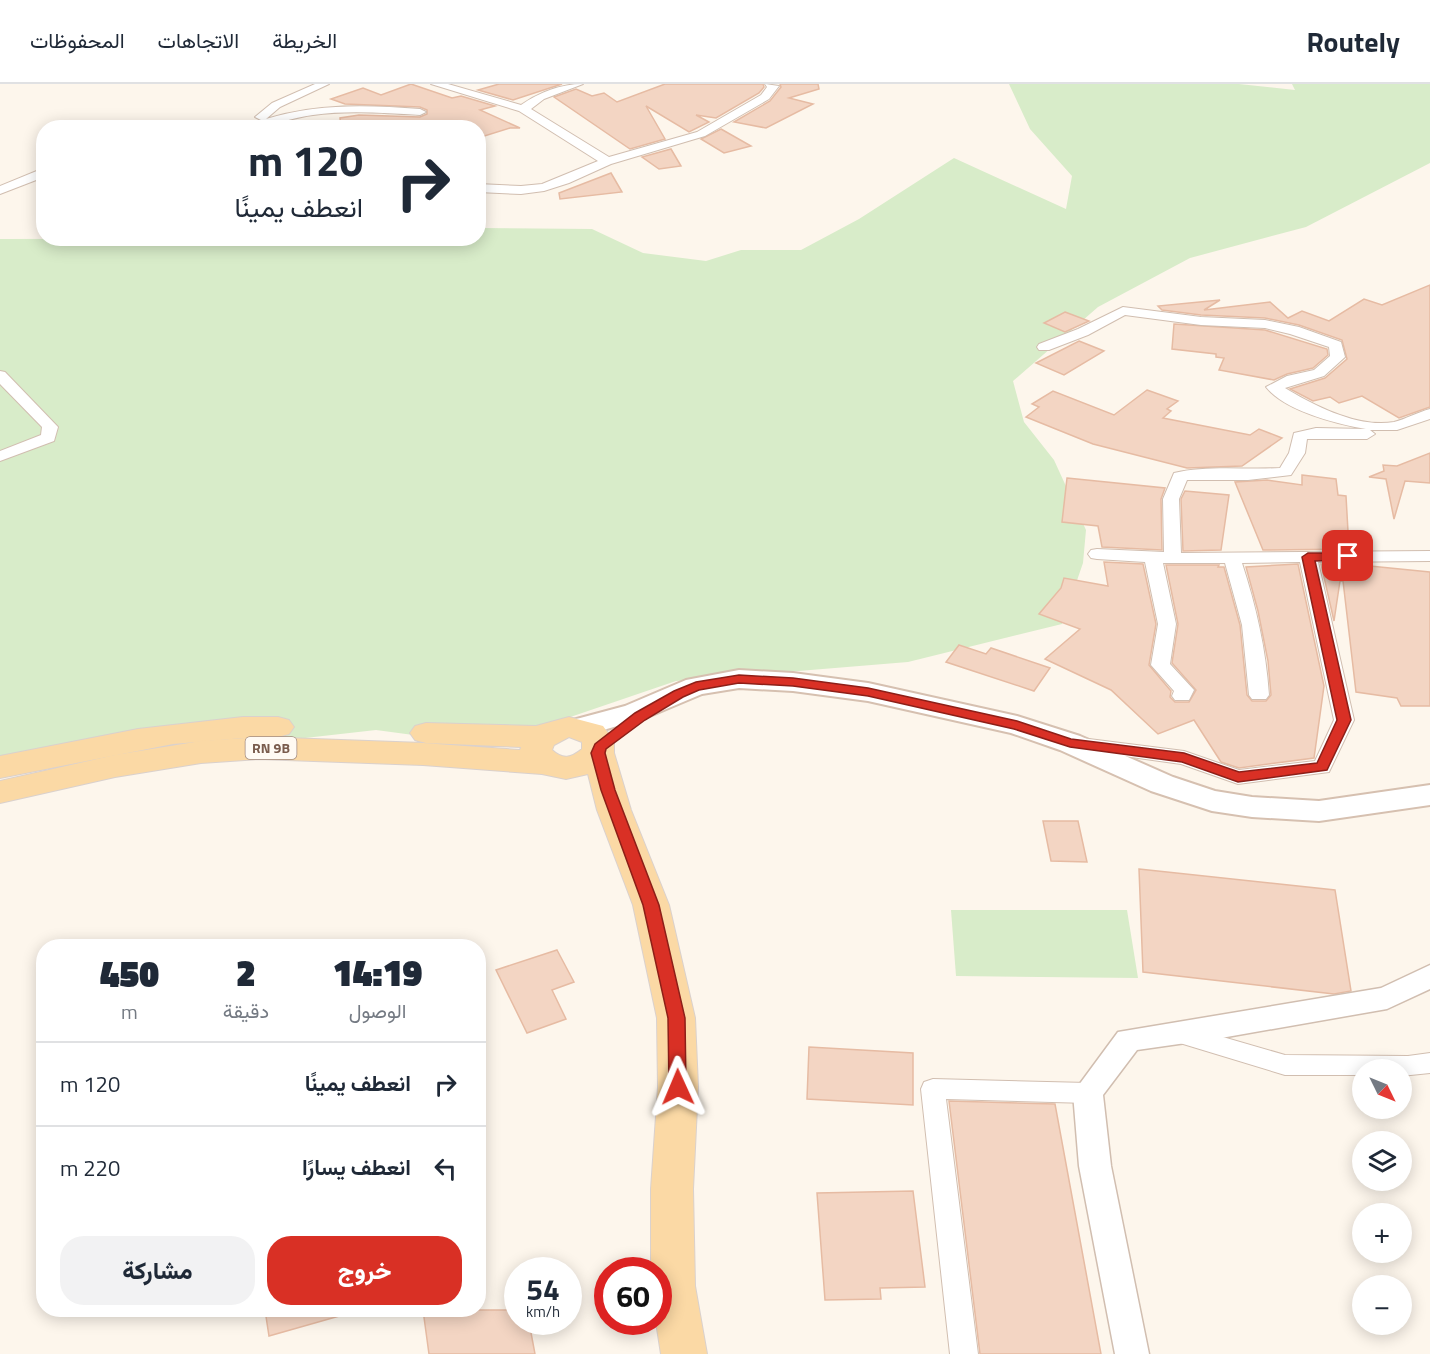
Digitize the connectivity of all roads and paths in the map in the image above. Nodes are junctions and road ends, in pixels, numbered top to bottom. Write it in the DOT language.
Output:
graph roads {
  1 [pos="324,84"];
  2 [pos="436,84"];
  3 [pos="578,84"];
  4 [pos="770,84"];
  5 [pos="523,109"];
  6 [pos="420,112"];
  7 [pos="258,120"];
  8 [pos="270,120"];
  9 [pos="607,161"];
  10 [pos="36,175"];
  11 [pos="36,185"];
  12 [pos="486,188"];
  13 [pos="0,191"];
  14 [pos="1044,347"];
  15 [pos="0,375"];
  16 [pos="1430,414"];
  17 [pos="1403,423"];
  18 [pos="0,456"];
  19 [pos="1097,554"];
  20 [pos="1153,556"];
  21 [pos="1430,556"];
  22 [pos="1232,557"];
  23 [pos="1308,557"];
  24 [pos="1173,558"];
  25 [pos="1259,695"];
  26 [pos="1182,696"];
  27 [pos="592,743"];
  28 [pos="1070,743"];
  29 [pos="551,756"];
  30 [pos="0,767"];
  31 [pos="0,792"];
  32 [pos="1430,795"];
  33 [pos="615,810"];
  34 [pos="1430,976"];
  35 [pos="1178,1033"];
  36 [pos="1430,1063"];
  37 [pos="1088,1093"];
  38 [pos="684,1354"];
  39 [pos="964,1354"];
  40 [pos="1132,1354"];
  1 -- 7 [label="street"];
  2 -- 5 [label="street"];
  3 -- 5 [label="street"];
  4 -- 9 [label="street"];
  5 -- 9 [label="street"];
  6 -- 8 [label="street"];
  9 -- 12 [label="street"];
  10 -- 13 [label="street"];
  11 -- 13 [label="street"];
  14 -- 17 [label="street"];
  15 -- 18 [label="street"];
  16 -- 17 [label="street"];
  17 -- 24 [label="street"];
  19 -- 20 [label="street"];
  20 -- 24 [label="street"];
  20 -- 26 [label="street"];
  21 -- 23 [label="street"];
  22 -- 23 [label="street"];
  22 -- 24 [label="street"];
  22 -- 25 [label="street"];
  23 -- 28 [label="street"];
  27 -- 28 [label="main road"];
  27 -- 29 [label="main road"];
  27 -- 33 [label="main road"];
  28 -- 32 [label="main road"];
  29 -- 30 [label="main road, RN 9B"];
  29 -- 31 [label="main road, RN 9B"];
  29 -- 33 [label="main road"];
  33 -- 38 [label="main road"];
  34 -- 35 [label="street"];
  35 -- 36 [label="street"];
  35 -- 37 [label="street"];
  37 -- 39 [label="street"];
  37 -- 40 [label="street"];
}
